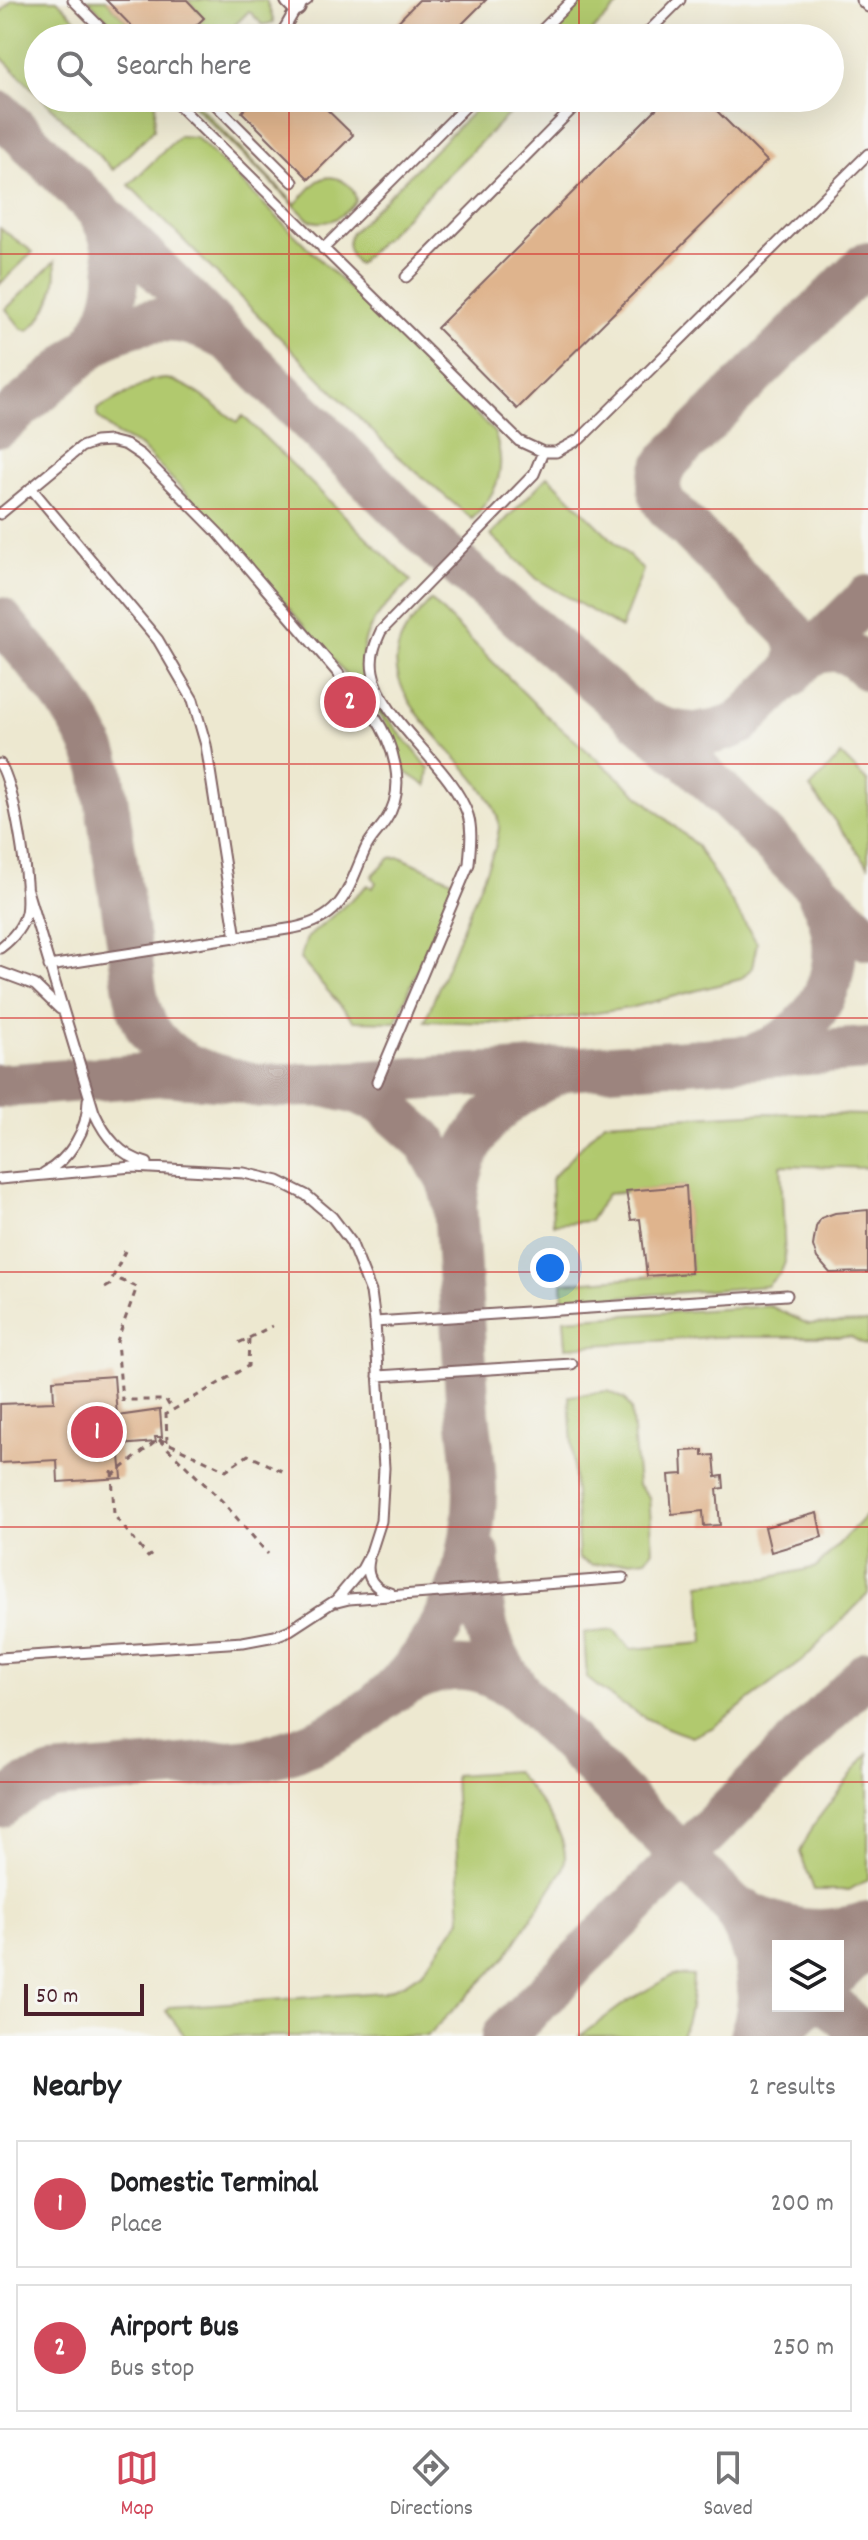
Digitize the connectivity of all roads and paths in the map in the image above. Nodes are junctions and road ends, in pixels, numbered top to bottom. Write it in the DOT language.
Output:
graph roads {
  1 [pos="73,0"];
  2 [pos="572,0"];
  3 [pos="680,0"];
  4 [pos="861,0"];
  5 [pos="298,2"];
  6 [pos="868,7"];
  7 [pos="97,24"];
  8 [pos="288,24"];
  9 [pos="548,24"];
  10 [pos="656,24"];
  11 [pos="185,112"];
  12 [pos="223,112"];
  13 [pos="460,112"];
  14 [pos="569,112"];
  15 [pos="868,154"];
  16 [pos="293,182"];
  17 [pos="323,249"];
  18 [pos="406,277"];
  19 [pos="543,452"];
  20 [pos="31,488"];
  21 [pos="0,514"];
  22 [pos="0,764"];
  23 [pos="26,887"];
  24 [pos="236,938"];
  25 [pos="0,948"];
  26 [pos="49,966"];
  27 [pos="0,972"];
  28 [pos="65,1020"];
  29 [pos="377,1082"];
  30 [pos="88,1097"];
  31 [pos="162,1166"];
  32 [pos="34,1176"];
  33 [pos="0,1179"];
  34 [pos="125,1251"];
  35 [pos="113,1277"];
  36 [pos="105,1288"];
  37 [pos="787,1295"];
  38 [pos="375,1322"];
  39 [pos="272,1326"];
  40 [pos="249,1338"];
  41 [pos="236,1344"];
  42 [pos="572,1364"];
  43 [pos="378,1376"];
  44 [pos="172,1410"];
  45 [pos="159,1440"];
  46 [pos="167,1442"];
  47 [pos="286,1473"];
  48 [pos="155,1552"];
  49 [pos="371,1552"];
  50 [pos="268,1554"];
  51 [pos="623,1578"];
  52 [pos="402,1594"];
  53 [pos="324,1610"];
  54 [pos="0,1658"];
  1 -- 7 [label="lane"];
  2 -- 9 [label="lane"];
  3 -- 10 [label="lane"];
  4 -- 6 [label="lane"];
  5 -- 8 [label="lane"];
  11 -- 17 [label="lane"];
  12 -- 16 [label="lane"];
  13 -- 17 [label="lane"];
  14 -- 18 [label="lane"];
  15 -- 19 [label="lane"];
  17 -- 19 [label="lane"];
  19 -- 29 [label="lane"];
  20 -- 21 [label="lane"];
  20 -- 24 [label="lane"];
  20 -- 24 [label="lane"];
  22 -- 23 [label="lane"];
  23 -- 25 [label="lane"];
  23 -- 26 [label="lane"];
  24 -- 26 [label="lane"];
  26 -- 28 [label="lane"];
  27 -- 28 [label="lane"];
  28 -- 30 [label="lane"];
  30 -- 31 [label="lane"];
  30 -- 32 [label="lane"];
  31 -- 32 [label="lane"];
  31 -- 38 [label="lane"];
  32 -- 33 [label="lane"];
  34 -- 35 [label="path"];
  35 -- 36 [label="path"];
  35 -- 44 [label="path"];
  37 -- 38 [label="lane"];
  38 -- 43 [label="lane"];
  39 -- 40 [label="path"];
  40 -- 41 [label="path"];
  40 -- 44 [label="path"];
  42 -- 43 [label="lane"];
  43 -- 49 [label="lane"];
  44 -- 46 [label="path"];
  45 -- 46 [label="path"];
  45 -- 48 [label="path"];
  45 -- 50 [label="path"];
  46 -- 47 [label="path"];
  49 -- 52 [label="lane"];
  49 -- 53 [label="lane"];
  51 -- 52 [label="lane"];
  52 -- 53 [label="lane"];
  53 -- 54 [label="lane"];
}
